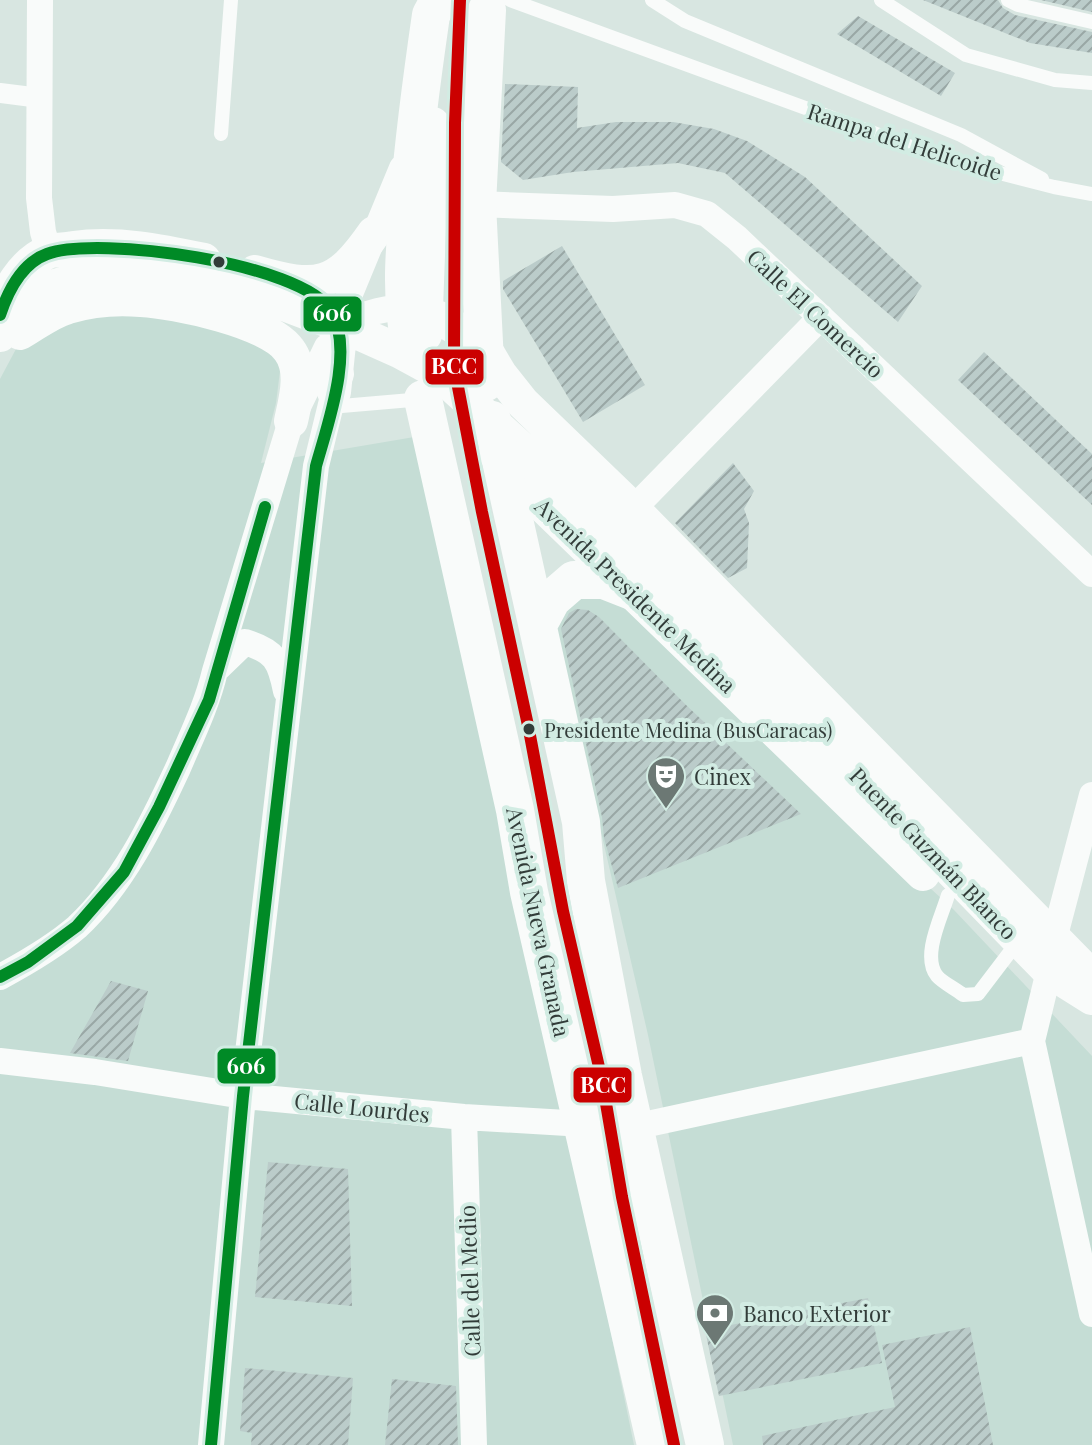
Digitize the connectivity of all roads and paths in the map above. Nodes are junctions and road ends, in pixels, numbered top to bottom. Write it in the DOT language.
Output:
graph roads {
  1 [pos="40,0"];
  2 [pos="231,0"];
  3 [pos="440,0"];
  4 [pos="652,0"];
  5 [pos="881,0"];
  6 [pos="1008,0"];
  7 [pos="486,3"];
  8 [pos="1092,22"];
  9 [pos="1092,83"];
  10 [pos="0,93"];
  11 [pos="40,98"];
  12 [pos="446,131"];
  13 [pos="221,134"];
  14 [pos="1059,188"];
  15 [pos="1092,194"];
  16 [pos="477,204"];
  17 [pos="374,233"];
  18 [pos="49,252"];
  19 [pos="347,301"];
  20 [pos="403,308"];
  21 [pos="0,315"];
  22 [pos="821,317"];
  23 [pos="0,336"];
  24 [pos="339,343"];
  25 [pos="474,352"];
  26 [pos="423,374"];
  27 [pos="332,399"];
  28 [pos="291,421"];
  29 [pos="485,432"];
  30 [pos="633,509"];
  31 [pos="1092,574"];
  32 [pos="632,591"];
  33 [pos="538,625"];
  34 [pos="215,671"];
  35 [pos="289,707"];
  36 [pos="1092,795"];
  37 [pos="948,895"];
  38 [pos="1013,948"];
  39 [pos="1051,955"];
  40 [pos="0,977"];
  41 [pos="1092,977"];
  42 [pos="1092,998"];
  43 [pos="1092,1015"];
  44 [pos="1032,1041"];
  45 [pos="0,1061"];
  46 [pos="243,1096"];
  47 [pos="464,1117"];
  48 [pos="609,1126"];
  49 [pos="1092,1314"];
  50 [pos="211,1445"];
  51 [pos="474,1445"];
  52 [pos="656,1445"];
  53 [pos="674,1445"];
  54 [pos="705,1445"];
  1 -- 11 [label="street"];
  2 -- 13 [label="lane"];
  3 -- 12 [label="main road"];
  4 -- 14 [label="lane, Rampa del Helicoide"];
  5 -- 9 [label="lane"];
  6 -- 8 [label="lane"];
  7 -- 12 [label="main road"];
  7 -- 14 [label="lane, Rampa del Helicoide"];
  10 -- 11 [label="street"];
  11 -- 18 [label="street"];
  12 -- 16 [label="main road"];
  12 -- 17 [label="street"];
  12 -- 20 [label="main road, Avenida Nueva Granada"];
  12 -- 25 [label="lane"];
  12 -- 26 [label="street"];
  14 -- 15 [label="lane"];
  16 -- 22 [label="street, Calle El Comercio"];
  16 -- 25 [label="main road"];
  17 -- 18 [label="street"];
  17 -- 19 [label="street"];
  18 -- 21 [label="street"];
  20 -- 24 [label="street"];
  20 -- 25 [label="street"];
  20 -- 26 [label="main road, Avenida Nueva Granada"];
  22 -- 30 [label="street"];
  22 -- 31 [label="street, Calle El Comercio"];
  23 -- 26 [label="street, Puente Guzmán Blanco"];
  23 -- 28 [label="street"];
  24 -- 27 [label="street"];
  24 -- 28 [label="street"];
  25 -- 29 [label="lane"];
  25 -- 30 [label="street, Avenida Presidente Medina"];
  26 -- 27 [label="lane"];
  26 -- 29 [label="street, Avenida Presidente Medina"];
  26 -- 39 [label="street, Puente Guzmán Blanco"];
  26 -- 48 [label="main road, Avenida Nueva Granada"];
  27 -- 35 [label="street"];
  28 -- 34 [label="street"];
  29 -- 32 [label="street, Avenida Presidente Medina"];
  29 -- 33 [label="main road, Avenida Nueva Granada"];
  29 -- 48 [label="lane"];
  30 -- 39 [label="street, Avenida Presidente Medina"];
  32 -- 33 [label="main road"];
  32 -- 37 [label="street, Avenida Presidente Medina"];
  33 -- 48 [label="main road, Avenida Nueva Granada"];
  34 -- 35 [label="street"];
  34 -- 40 [label="street"];
  35 -- 46 [label="street"];
  36 -- 39 [label="street"];
  37 -- 38 [label="street, Avenida Presidente Medina"];
  37 -- 38 [label="lane"];
  38 -- 39 [label="street, Avenida Presidente Medina"];
  39 -- 41 [label="street, Avenida Presidente Medina"];
  39 -- 42 [label="street"];
  39 -- 43 [label="street, Avenida Presidente Medina"];
  39 -- 44 [label="street"];
  44 -- 48 [label="street, Calle Lourdes"];
  44 -- 49 [label="street"];
  45 -- 46 [label="street, Calle Lourdes"];
  46 -- 47 [label="street, Calle Lourdes"];
  46 -- 50 [label="street"];
  47 -- 48 [label="street, Calle Lourdes"];
  47 -- 51 [label="street, Calle del Medio"];
  48 -- 52 [label="main road, Avenida Nueva Granada"];
  48 -- 53 [label="lane"];
  48 -- 54 [label="main road, Avenida Nueva Granada"];
}
